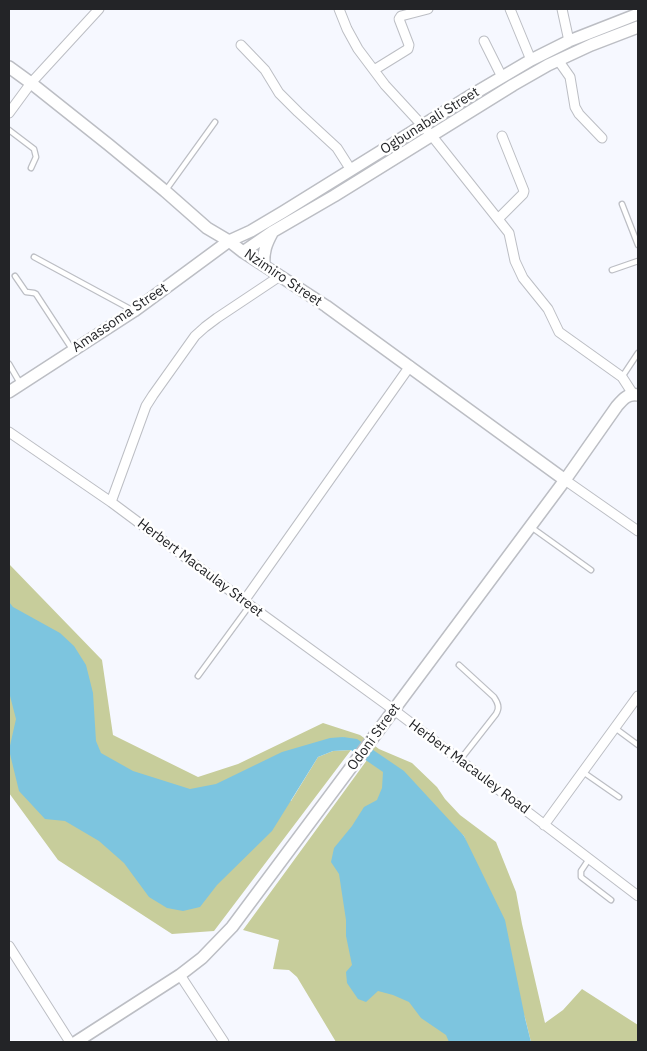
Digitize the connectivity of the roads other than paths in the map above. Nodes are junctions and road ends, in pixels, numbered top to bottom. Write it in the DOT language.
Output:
graph roads {
  1 [pos="99,9"];
  2 [pos="339,9"];
  3 [pos="428,9"];
  4 [pos="510,9"];
  5 [pos="562,9"];
  6 [pos="638,14"];
  7 [pos="638,26"];
  8 [pos="484,41"];
  9 [pos="569,41"];
  10 [pos="241,45"];
  11 [pos="531,60"];
  12 [pos="558,60"];
  13 [pos="9,67"];
  14 [pos="374,70"];
  15 [pos="502,77"];
  16 [pos="31,83"];
  17 [pos="9,113"];
  18 [pos="215,122"];
  19 [pos="423,126"];
  20 [pos="9,130"];
  21 [pos="432,136"];
  22 [pos="502,136"];
  23 [pos="602,138"];
  24 [pos="31,168"];
  25 [pos="351,170"];
  26 [pos="165,191"];
  27 [pos="622,204"];
  28 [pos="499,218"];
  29 [pos="272,232"];
  30 [pos="229,241"];
  31 [pos="638,245"];
  32 [pos="244,252"];
  33 [pos="34,257"];
  34 [pos="638,261"];
  35 [pos="264,265"];
  36 [pos="612,270"];
  37 [pos="15,276"];
  38 [pos="280,276"];
  39 [pos="134,311"];
  40 [pos="72,351"];
  41 [pos="638,353"];
  42 [pos="9,364"];
  43 [pos="410,366"];
  44 [pos="622,378"];
  45 [pos="21,384"];
  46 [pos="9,392"];
  47 [pos="636,394"];
  48 [pos="9,432"];
  49 [pos="565,480"];
  50 [pos="111,502"];
  51 [pos="530,526"];
  52 [pos="638,531"];
  53 [pos="591,570"];
  54 [pos="247,603"];
  55 [pos="458,665"];
  56 [pos="198,676"];
  57 [pos="638,696"];
  58 [pos="391,708"];
  59 [pos="615,728"];
  60 [pos="638,745"];
  61 [pos="460,760"];
  62 [pos="583,772"];
  63 [pos="619,796"];
  64 [pos="544,825"];
  65 [pos="589,859"];
  66 [pos="638,896"];
  67 [pos="612,900"];
  68 [pos="9,946"];
  69 [pos="180,975"];
  70 [pos="70,1042"];
  71 [pos="76,1042"];
  72 [pos="224,1042"];
  1 -- 16 [label="street"];
  2 -- 14 [label="street"];
  3 -- 14 [label="street"];
  4 -- 11 [label="street"];
  5 -- 9 [label="street"];
  6 -- 9 [label="street, Ogbunabali Street"];
  7 -- 12 [label="street, Ogbunabali Street"];
  8 -- 15 [label="street"];
  9 -- 11 [label="street, Ogbunabali Street"];
  10 -- 25 [label="street"];
  11 -- 15 [label="street, Ogbunabali Street"];
  12 -- 21 [label="street, Ogbunabali Street"];
  12 -- 23 [label="street"];
  13 -- 16 [label="street, Nzimiro Street"];
  14 -- 19 [label="street"];
  15 -- 19 [label="street, Ogbunabali Street"];
  16 -- 17 [label="street"];
  16 -- 26 [label="street, Nzimiro Street"];
  18 -- 26 [label="lane"];
  19 -- 21 [label="street"];
  19 -- 25 [label="street, Ogbunabali Street"];
  20 -- 24 [label="lane"];
  21 -- 28 [label="street"];
  21 -- 29 [label="street, Ogbunabali Street"];
  22 -- 28 [label="street"];
  25 -- 30 [label="street, Ogbunabali Street"];
  26 -- 30 [label="street, Nzimiro Street"];
  27 -- 31 [label="lane"];
  28 -- 44 [label="street"];
  29 -- 32 [label="street, Ogbunabali Street"];
  29 -- 35 [label="street"];
  30 -- 32 [label="street, Nzimiro Street"];
  30 -- 39 [label="street, Amassoma Street"];
  32 -- 35 [label="street, Nzimiro Street"];
  33 -- 39 [label="lane"];
  34 -- 36 [label="lane"];
  35 -- 38 [label="street, Nzimiro Street"];
  37 -- 40 [label="lane"];
  38 -- 43 [label="street, Nzimiro Street"];
  38 -- 50 [label="street"];
  39 -- 40 [label="street, Amassoma Street"];
  40 -- 45 [label="street, Amassoma Street"];
  41 -- 44 [label="lane"];
  42 -- 45 [label="lane"];
  43 -- 49 [label="street, Nzimiro Street"];
  43 -- 54 [label="street"];
  44 -- 47 [label="street"];
  45 -- 46 [label="street, Amassoma Street"];
  47 -- 49 [label="street, Odoni Street"];
  48 -- 50 [label="street, Herbert Macaulay Street"];
  49 -- 51 [label="street, Odoni Street"];
  49 -- 52 [label="street"];
  50 -- 54 [label="street, Herbert Macaulay Street"];
  51 -- 53 [label="lane"];
  51 -- 58 [label="street, Odoni Street"];
  54 -- 56 [label="lane"];
  54 -- 58 [label="street, Herbert Macaulay Street"];
  55 -- 61 [label="lane"];
  57 -- 59 [label="street"];
  58 -- 61 [label="street, Herbert Macauley Road"];
  58 -- 69 [label="street, Odoni Street"];
  59 -- 60 [label="lane"];
  59 -- 62 [label="street"];
  61 -- 64 [label="street, Herbert Macauley Road"];
  62 -- 63 [label="lane"];
  62 -- 64 [label="street"];
  64 -- 65 [label="street, Herbert Macauley Road"];
  65 -- 66 [label="street, Herbert Macauley Road"];
  65 -- 67 [label="lane"];
  68 -- 70 [label="street"];
  69 -- 71 [label="street, Odoni Street"];
  69 -- 72 [label="street"];
}
